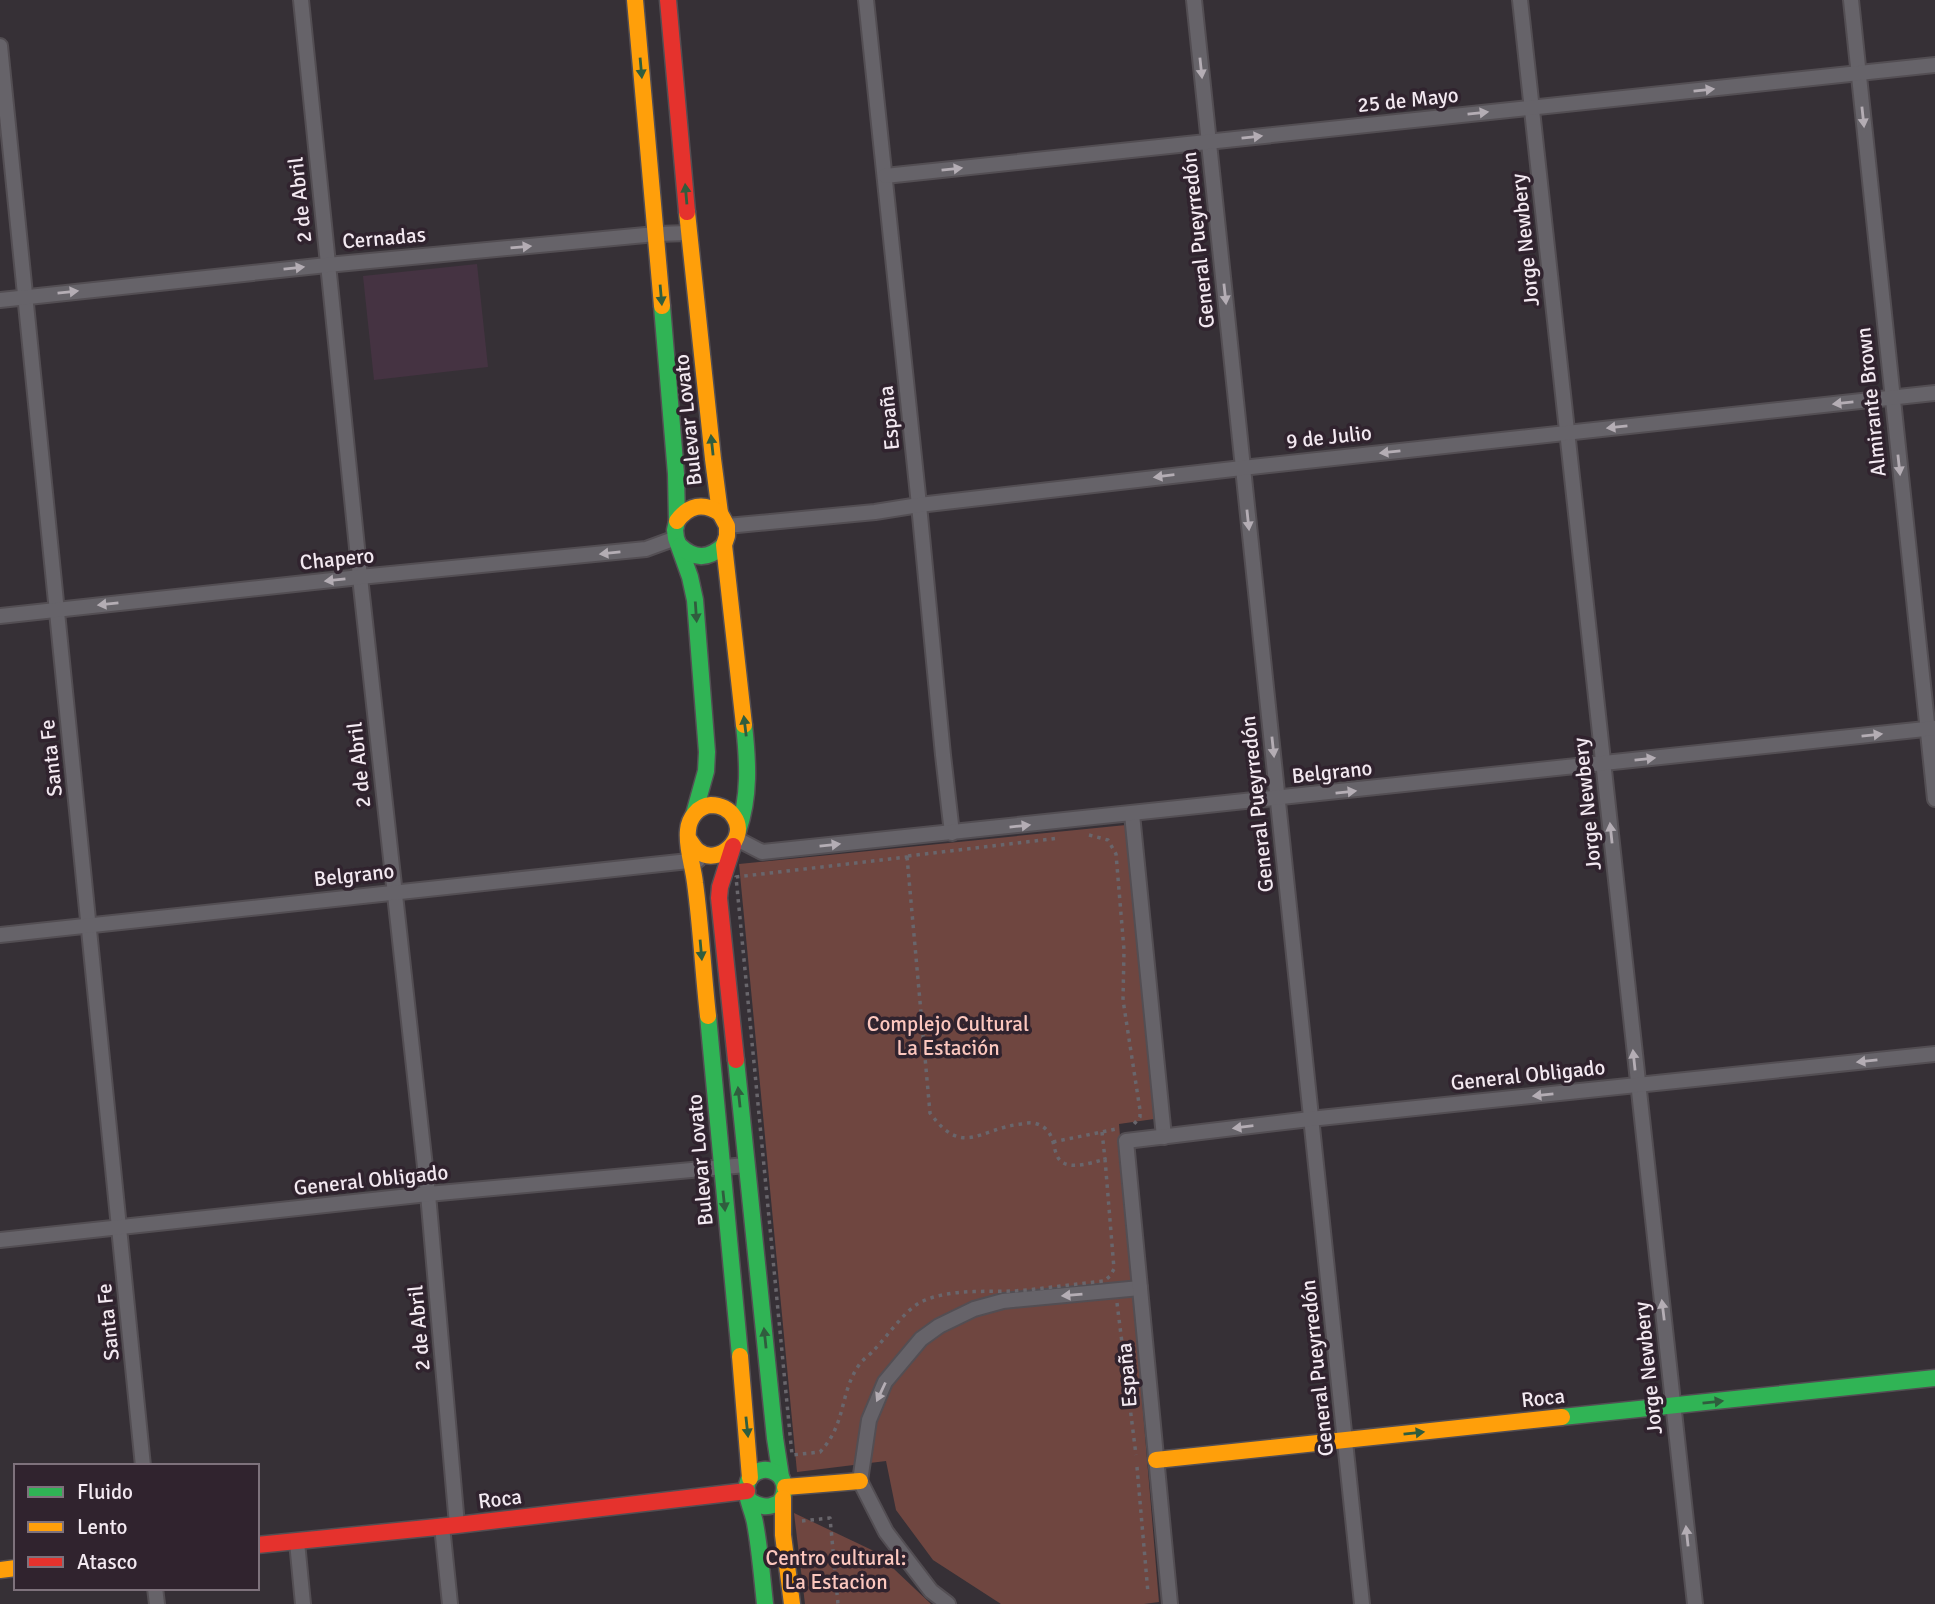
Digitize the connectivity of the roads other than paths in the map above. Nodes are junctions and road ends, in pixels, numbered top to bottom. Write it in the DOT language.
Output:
graph roads {
  1 [pos="301,0"];
  2 [pos="635,0"];
  3 [pos="668,0"];
  4 [pos="866,0"];
  5 [pos="1194,0"];
  6 [pos="1520,0"];
  7 [pos="1851,0"];
  8 [pos="0,46"];
  9 [pos="1935,65"];
  10 [pos="1859,73"];
  11 [pos="1533,108"];
  12 [pos="1209,142"];
  13 [pos="885,176"];
  14 [pos="689,233"];
  15 [pos="656,234"];
  16 [pos="327,265"];
  17 [pos="25,297"];
  18 [pos="0,300"];
  19 [pos="1935,393"];
  20 [pos="1892,398"];
  21 [pos="1566,433"];
  22 [pos="1242,468"];
  23 [pos="919,505"];
  24 [pos="724,519"];
  25 [pos="677,521"];
  26 [pos="678,542"];
  27 [pos="724,545"];
  28 [pos="360,577"];
  29 [pos="57,609"];
  30 [pos="0,615"];
  31 [pos="1931,729"];
  32 [pos="1604,764"];
  33 [pos="1278,799"];
  34 [pos="1935,799"];
  35 [pos="694,814"];
  36 [pos="1132,814"];
  37 [pos="952,833"];
  38 [pos="688,838"];
  39 [pos="736,839"];
  40 [pos="712,856"];
  41 [pos="692,862"];
  42 [pos="394,892"];
  43 [pos="89,925"];
  44 [pos="0,935"];
  45 [pos="1935,1054"];
  46 [pos="1637,1085"];
  47 [pos="1310,1119"];
  48 [pos="1164,1137"];
  49 [pos="1126,1141"];
  50 [pos="746,1165"];
  51 [pos="721,1167"];
  52 [pos="428,1194"];
  53 [pos="119,1227"];
  54 [pos="0,1240"];
  55 [pos="1140,1288"];
  56 [pos="1935,1378"];
  57 [pos="1674,1406"];
  58 [pos="1346,1440"];
  59 [pos="1156,1460"];
  60 [pos="143,1464"];
  61 [pos="860,1481"];
  62 [pos="783,1487"];
  63 [pos="749,1490"];
  64 [pos="450,1526"];
  65 [pos="297,1542"];
  66 [pos="259,1545"];
  67 [pos="303,1604"];
  68 [pos="450,1604"];
  69 [pos="765,1604"];
  70 [pos="792,1604"];
  71 [pos="948,1604"];
  72 [pos="1170,1604"];
  73 [pos="1363,1604"];
  74 [pos="1695,1604"];
  1 -- 16 [label="street, 2 de Abril"];
  2 -- 15 [label="main road, Bulevar Lovato, one-way"];
  14 -- 3 [label="main road, Bulevar Lovato, one-way"];
  4 -- 13 [label="street, España"];
  5 -- 12 [label="street, General Pueyrredón, one-way"];
  6 -- 11 [label="street, Jorge Newbery"];
  7 -- 10 [label="street, Almirante Brown"];
  8 -- 17 [label="street, Santa Fe"];
  9 -- 10 [label="street, 25 de Mayo"];
  11 -- 10 [label="street, 25 de Mayo, one-way"];
  10 -- 20 [label="street, Almirante Brown, one-way"];
  12 -- 11 [label="street, 25 de Mayo, one-way"];
  11 -- 21 [label="street, Jorge Newbery"];
  13 -- 12 [label="street, 25 de Mayo, one-way"];
  12 -- 22 [label="street, General Pueyrredón, one-way"];
  13 -- 23 [label="street, España"];
  14 -- 15 [label="street, Cernadas"];
  24 -- 14 [label="main road, Bulevar Lovato, one-way"];
  16 -- 15 [label="street, Cernadas, one-way"];
  15 -- 25 [label="main road, Bulevar Lovato, one-way"];
  17 -- 16 [label="street, Cernadas, one-way"];
  16 -- 28 [label="street, 2 de Abril"];
  17 -- 18 [label="street, Cernadas"];
  17 -- 29 [label="street, Santa Fe"];
  19 -- 20 [label="street, 9 de Julio"];
  20 -- 21 [label="street, 9 de Julio, one-way"];
  20 -- 31 [label="street, Almirante Brown, one-way"];
  21 -- 22 [label="street, 9 de Julio, one-way"];
  21 -- 32 [label="street, Jorge Newbery"];
  22 -- 23 [label="street, 9 de Julio, one-way"];
  22 -- 33 [label="street, General Pueyrredón, one-way"];
  23 -- 24 [label="street, 9 de Julio"];
  23 -- 37 [label="street, España"];
  24 -- 25 [label="main road, 9 de Julio"];
  24 -- 27 [label="main road, Bulevar Lovato"];
  25 -- 26 [label="main road, Bulevar Lovato"];
  26 -- 27 [label="main road"];
  26 -- 28 [label="street, Chapero, one-way"];
  26 -- 35 [label="main road, Bulevar Lovato, one-way"];
  39 -- 27 [label="main road, Bulevar Lovato, one-way"];
  28 -- 29 [label="street, Chapero, one-way"];
  28 -- 42 [label="street, 2 de Abril"];
  29 -- 30 [label="street, Chapero"];
  29 -- 43 [label="street, Santa Fe"];
  32 -- 31 [label="street, Belgrano, one-way"];
  31 -- 34 [label="street, Almirante Brown"];
  33 -- 32 [label="street, Belgrano, one-way"];
  46 -- 32 [label="street, Jorge Newbery, one-way"];
  33 -- 36 [label="street, Belgrano"];
  33 -- 47 [label="street, General Pueyrredón"];
  35 -- 38 [label="main road"];
  35 -- 39 [label="main road"];
  37 -- 36 [label="street, Belgrano, one-way"];
  36 -- 48 [label="street"];
  39 -- 37 [label="street, Belgrano, one-way"];
  38 -- 40 [label="main road"];
  38 -- 41 [label="main road, Bulevar Lovato"];
  39 -- 40 [label="main road"];
  50 -- 39 [label="main road, Bulevar Lovato, one-way"];
  40 -- 41 [label="street, Belgrano"];
  41 -- 42 [label="street, Belgrano"];
  41 -- 51 [label="main road, Bulevar Lovato, one-way"];
  42 -- 43 [label="street, Belgrano"];
  42 -- 52 [label="street, 2 de Abril"];
  43 -- 44 [label="street, Belgrano"];
  43 -- 53 [label="street, Santa Fe"];
  45 -- 46 [label="street, General Obligado, one-way"];
  46 -- 47 [label="street, General Obligado, one-way"];
  57 -- 46 [label="street, Jorge Newbery, one-way"];
  47 -- 48 [label="street, General Obligado, one-way"];
  47 -- 58 [label="street, General Pueyrredón"];
  48 -- 49 [label="street, General Obligado"];
  49 -- 55 [label="street, España"];
  50 -- 51 [label="street, General Obligado"];
  62 -- 50 [label="main road, Bulevar Lovato, one-way"];
  51 -- 52 [label="street, General Obligado"];
  51 -- 63 [label="main road, Bulevar Lovato, one-way"];
  52 -- 53 [label="street, General Obligado"];
  52 -- 64 [label="street, 2 de Abril"];
  53 -- 54 [label="street, General Obligado"];
  53 -- 60 [label="street, Santa Fe"];
  55 -- 59 [label="street, España"];
  55 -- 61 [label="street, one-way"];
  57 -- 56 [label="main road, Roca, one-way"];
  58 -- 57 [label="main road, Roca, one-way"];
  74 -- 57 [label="street, Jorge Newbery, one-way"];
  58 -- 59 [label="main road, Roca"];
  58 -- 73 [label="street, General Pueyrredón"];
  59 -- 72 [label="street, España"];
  61 -- 62 [label="main road, Roca"];
  61 -- 71 [label="street"];
  62 -- 63 [label="main road, Roca"];
  62 -- 63 [label="main road, Roca"];
  62 -- 70 [label="main road, Bulevar Lovato"];
  63 -- 64 [label="main road, Roca"];
  63 -- 69 [label="main road, Bulevar Lovato"];
  64 -- 65 [label="main road, Roca"];
  64 -- 68 [label="street, 2 de Abril"];
  65 -- 66 [label="main road, Roca"];
  65 -- 67 [label="street"];
}
